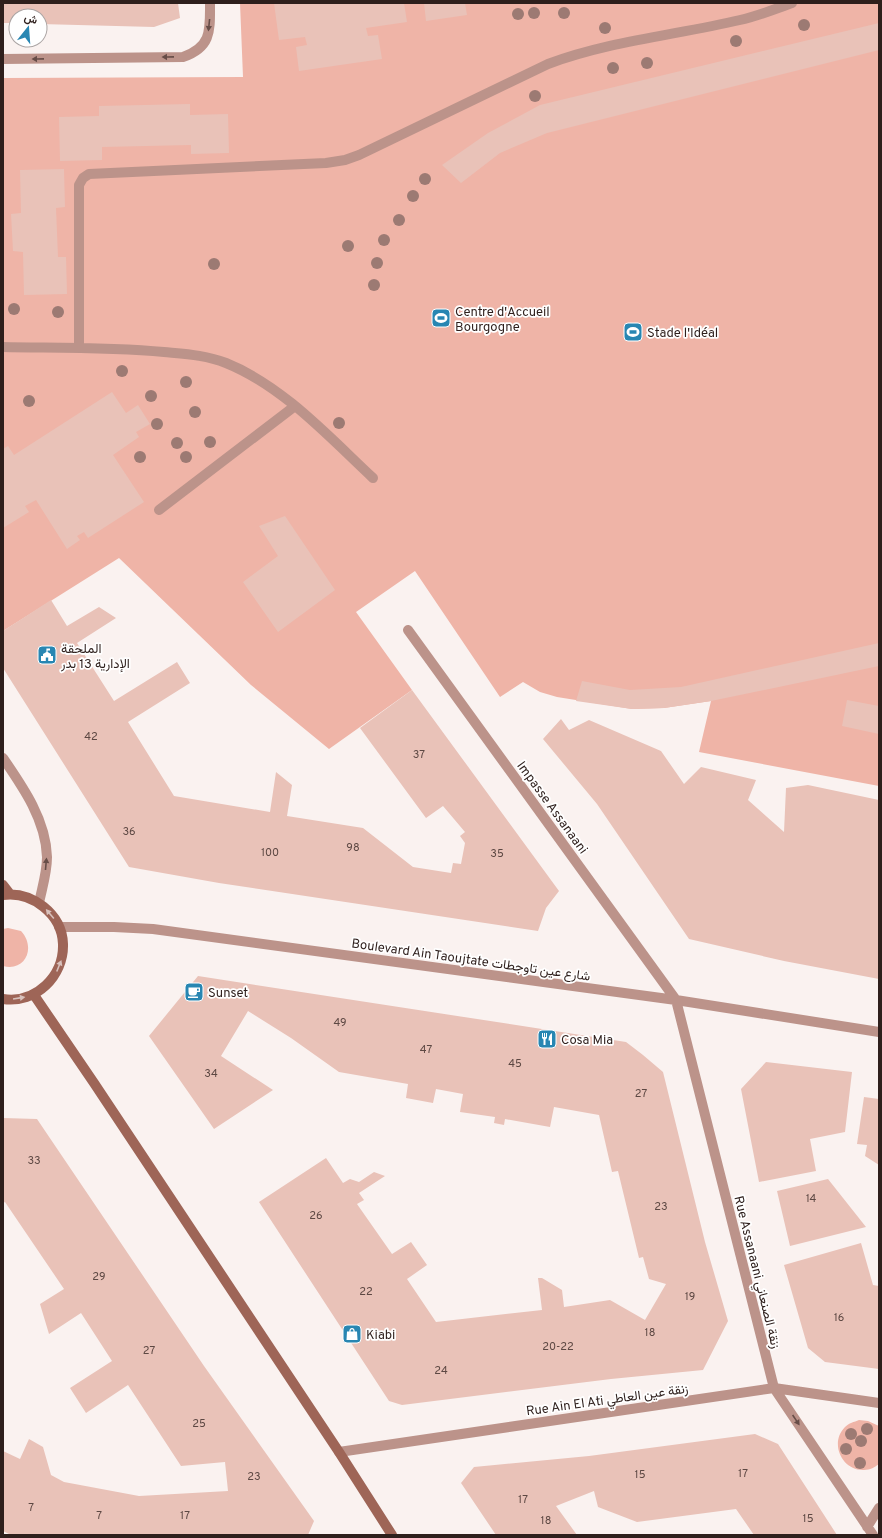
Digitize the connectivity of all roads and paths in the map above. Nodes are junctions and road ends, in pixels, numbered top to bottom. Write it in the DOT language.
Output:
graph roads {
  1 [pos="210,3"];
  2 [pos="792,3"];
  3 [pos="3,59"];
  4 [pos="3,347"];
  5 [pos="79,348"];
  6 [pos="295,406"];
  7 [pos="374,478"];
  8 [pos="159,510"];
  9 [pos="408,630"];
  10 [pos="3,758"];
  11 [pos="3,884"];
  12 [pos="6,895"];
  13 [pos="39,903"];
  14 [pos="59,927"];
  15 [pos="34,995"];
  16 [pos="3,999"];
  17 [pos="676,1000"];
  18 [pos="879,1032"];
  19 [pos="774,1388"];
  20 [pos="879,1403"];
  21 [pos="339,1452"];
  22 [pos="879,1508"];
  23 [pos="870,1531"];
  24 [pos="392,1535"];
  1 -- 3 [label="street, one-way"];
  2 -- 5 [label="street"];
  4 -- 5 [label="street"];
  5 -- 6 [label="street"];
  6 -- 7 [label="street"];
  6 -- 8 [label="street"];
  9 -- 17 [label="street, Impasse Assanaani"];
  13 -- 10 [label="street, one-way"];
  11 -- 12 [label="main road"];
  12 -- 13 [label="main road"];
  14 -- 13 [label="main road, one-way"];
  15 -- 14 [label="main road, one-way"];
  14 -- 17 [label="street, Boulevard Ain Taoujtate شارع عين تاوجطات"];
  16 -- 15 [label="main road, one-way"];
  15 -- 21 [label="main road"];
  17 -- 18 [label="street, Boulevard Ain Taoujtate شارع عين تاوجطات"];
  17 -- 19 [label="street, Rue Assanaani زنقة الصنعاني"];
  19 -- 20 [label="street, Rue Ain El Ati زنقة عين العاطي"];
  19 -- 21 [label="street, Rue Ain El Ati زنقة عين العاطي"];
  19 -- 23 [label="street, Rue Assanaani زنقة الصنعاني, one-way"];
  21 -- 24 [label="main road"];
  22 -- 23 [label="street, Rue Assanaani زنقة الصنعاني"];
}
